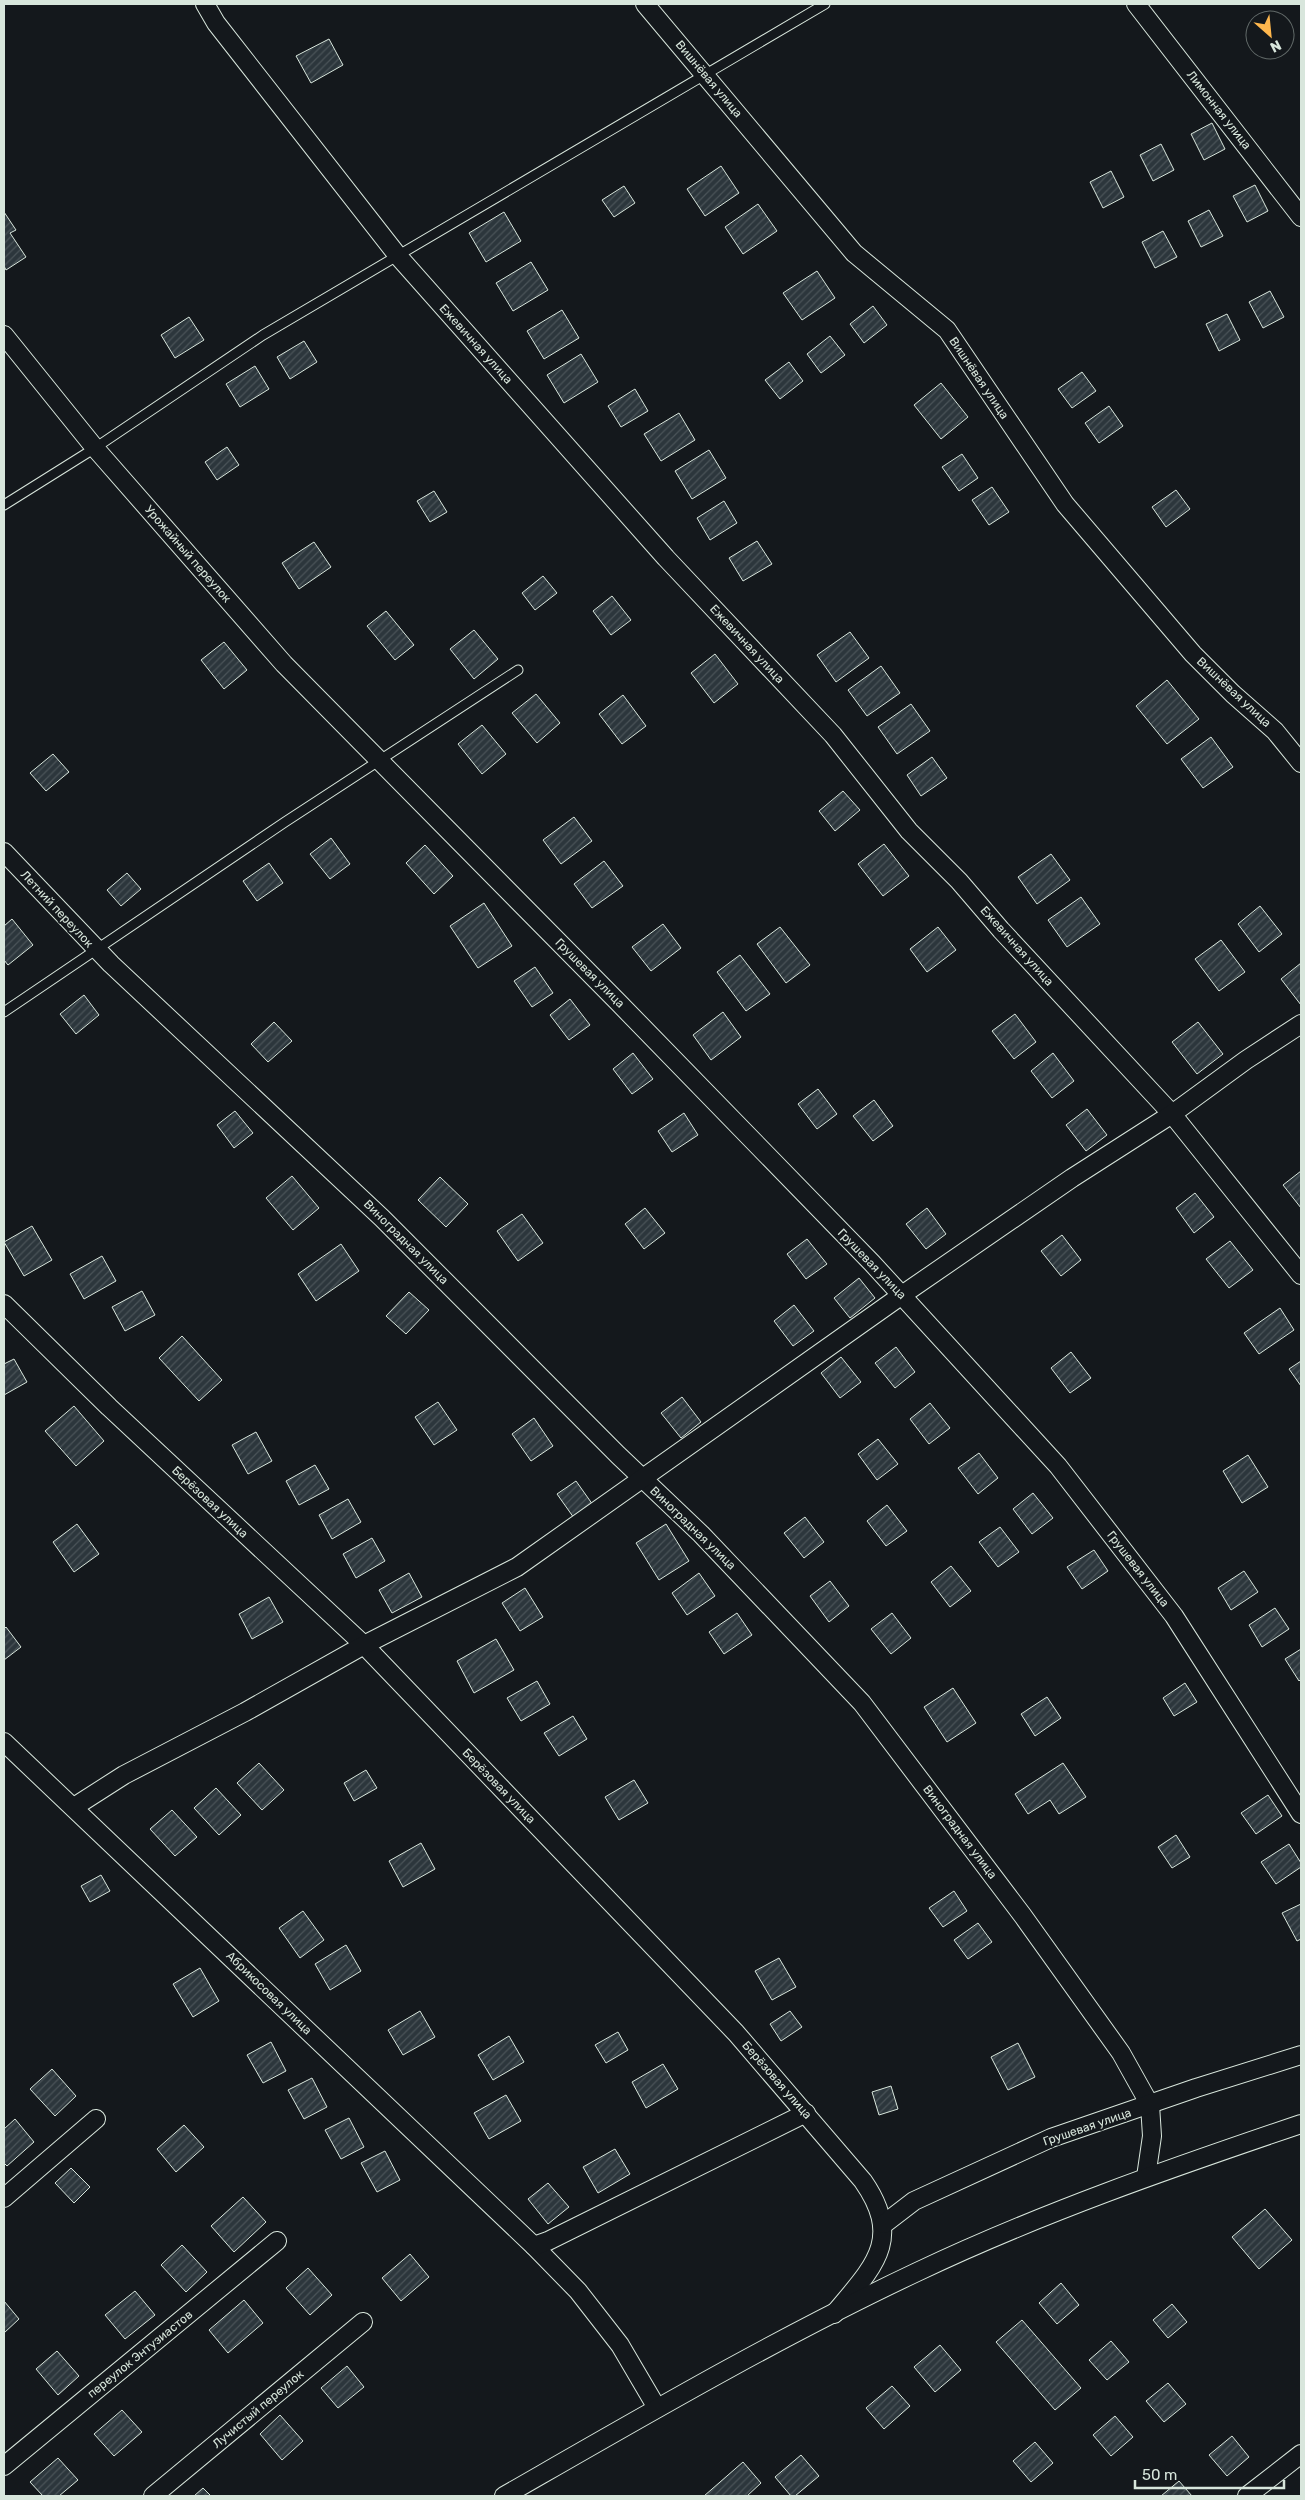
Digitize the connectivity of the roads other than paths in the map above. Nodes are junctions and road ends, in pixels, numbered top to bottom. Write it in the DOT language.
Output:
graph roads {
  1 [pos="205,4"];
  2 [pos="645,4"];
  3 [pos="825,4"];
  4 [pos="1136,4"];
  5 [pos="704,74"];
  6 [pos="1301,217"];
  7 [pos="398,256"];
  8 [pos="4,335"];
  9 [pos="95,448"];
  10 [pos="4,505"];
  11 [pos="518,670"];
  12 [pos="382,762"];
  13 [pos="1301,763"];
  14 [pos="4,852"];
  15 [pos="96,950"];
  16 [pos="110,964"];
  17 [pos="4,1012"];
  18 [pos="1301,1024"];
  19 [pos="1172,1114"];
  20 [pos="1301,1275"];
  21 [pos="902,1295"];
  22 [pos="4,1304"];
  23 [pos="642,1478"];
  24 [pos="364,1645"];
  25 [pos="4,1742"];
  26 [pos="74,1807"];
  27 [pos="1301,1814"];
  28 [pos="1301,2055"];
  29 [pos="1150,2105"];
  30 [pos="806,2113"];
  31 [pos="96,2119"];
  32 [pos="1301,2124"];
  33 [pos="1146,2177"];
  34 [pos="4,2198"];
  35 [pos="884,2224"];
  36 [pos="277,2242"];
  37 [pos="534,2246"];
  38 [pos="834,2314"];
  39 [pos="363,2322"];
  40 [pos="657,2408"];
  41 [pos="1301,2454"];
  42 [pos="4,2466"];
  43 [pos="153,2496"];
  44 [pos="504,2496"];
  45 [pos="1247,2496"];
  1 -- 7 [label="street, Ежевичная улица"];
  2 -- 5 [label="street, Вишнёвая улица"];
  3 -- 5 [label="lane"];
  4 -- 6 [label="street, Лимонная улица"];
  5 -- 7 [label="lane"];
  5 -- 13 [label="street, Вишнёвая улица"];
  7 -- 9 [label="lane"];
  7 -- 19 [label="street, Ежевичная улица"];
  8 -- 9 [label="street, Урожайный переулок"];
  9 -- 10 [label="lane"];
  9 -- 12 [label="street, Урожайный переулок"];
  11 -- 12 [label="lane"];
  12 -- 15 [label="lane"];
  12 -- 21 [label="street, Грушевая улица"];
  14 -- 15 [label="street, Летний переулок"];
  15 -- 16 [label="street, Летний переулок"];
  15 -- 17 [label="lane"];
  16 -- 23 [label="street, Виноградная улица"];
  18 -- 19 [label="street"];
  19 -- 20 [label="street, Ежевичная улица"];
  19 -- 21 [label="street"];
  21 -- 23 [label="street"];
  21 -- 27 [label="street, Грушевая улица"];
  22 -- 24 [label="street, Берёзовая улица"];
  23 -- 24 [label="street"];
  23 -- 29 [label="street, Виноградная улица"];
  24 -- 26 [label="street"];
  24 -- 30 [label="street, Берёзовая улица"];
  25 -- 26 [label="street, Абрикосовая улица"];
  26 -- 37 [label="street, Абрикосовая улица"];
  28 -- 29 [label="street, Грушевая улица"];
  29 -- 33 [label="street, Виноградная улица"];
  29 -- 35 [label="street, Грушевая улица"];
  30 -- 35 [label="street, Берёзовая улица"];
  30 -- 37 [label="street"];
  31 -- 34 [label="street"];
  32 -- 33 [label="street"];
  33 -- 38 [label="street"];
  35 -- 38 [label="street"];
  36 -- 42 [label="street, переулок Энтузиастов"];
  37 -- 40 [label="street, Абрикосовая улица"];
  38 -- 40 [label="street"];
  39 -- 43 [label="street, Лучистый переулок"];
  40 -- 44 [label="street"];
  41 -- 45 [label="street"];
}
